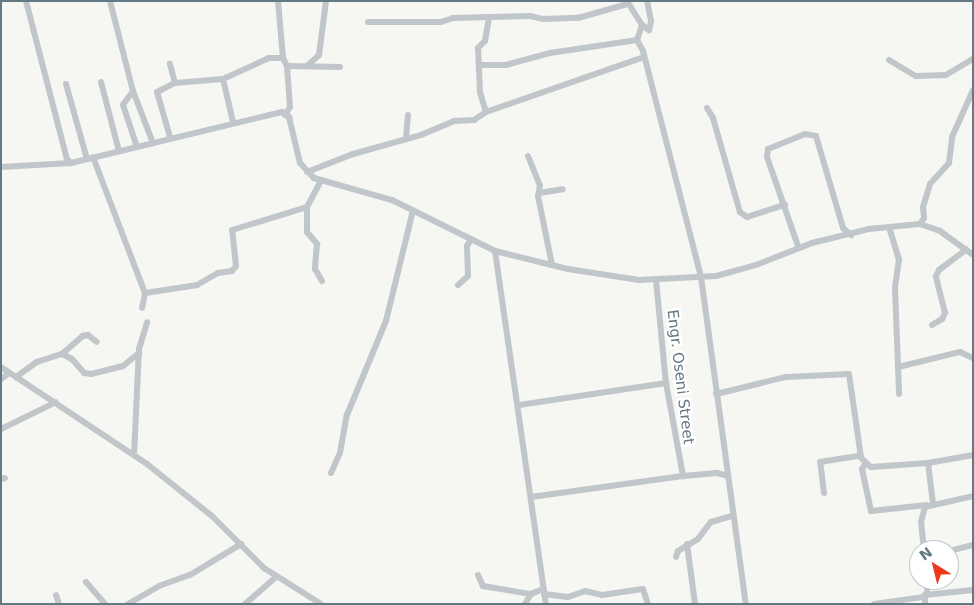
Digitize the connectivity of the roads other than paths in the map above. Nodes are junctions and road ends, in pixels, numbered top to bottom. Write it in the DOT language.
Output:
graph roads {
  1 [pos="26,1"];
  2 [pos="110,1"];
  3 [pos="278,1"];
  4 [pos="326,1"];
  5 [pos="647,1"];
  6 [pos="627,2"];
  7 [pos="489,18"];
  8 [pos="368,22"];
  9 [pos="642,25"];
  10 [pos="636,40"];
  11 [pos="644,57"];
  12 [pos="283,58"];
  13 [pos="973,59"];
  14 [pos="889,60"];
  15 [pos="170,64"];
  16 [pos="307,65"];
  17 [pos="287,66"];
  18 [pos="481,66"];
  19 [pos="340,68"];
  20 [pos="223,79"];
  21 [pos="101,82"];
  22 [pos="175,83"];
  23 [pos="66,84"];
  24 [pos="973,90"];
  25 [pos="133,92"];
  26 [pos="707,108"];
  27 [pos="486,112"];
  28 [pos="285,115"];
  29 [pos="408,115"];
  30 [pos="233,122"];
  31 [pos="170,137"];
  32 [pos="406,138"];
  33 [pos="153,143"];
  34 [pos="137,147"];
  35 [pos="119,151"];
  36 [pos="528,156"];
  37 [pos="90,158"];
  38 [pos="67,162"];
  39 [pos="1,167"];
  40 [pos="307,172"];
  41 [pos="321,181"];
  42 [pos="563,188"];
  43 [pos="538,193"];
  44 [pos="785,205"];
  45 [pos="307,207"];
  46 [pos="413,210"];
  47 [pos="920,224"];
  48 [pos="889,226"];
  49 [pos="851,235"];
  50 [pos="471,239"];
  51 [pos="798,246"];
  52 [pos="966,250"];
  53 [pos="495,251"];
  54 [pos="973,255"];
  55 [pos="552,265"];
  56 [pos="701,277"];
  57 [pos="656,280"];
  58 [pos="322,281"];
  59 [pos="458,285"];
  60 [pos="145,293"];
  61 [pos="142,308"];
  62 [pos="147,322"];
  63 [pos="932,325"];
  64 [pos="97,342"];
  65 [pos="139,353"];
  66 [pos="62,354"];
  67 [pos="973,358"];
  68 [pos="1,367"];
  69 [pos="898,367"];
  70 [pos="13,375"];
  71 [pos="1,379"];
  72 [pos="666,383"];
  73 [pos="716,394"];
  74 [pos="899,394"];
  75 [pos="56,402"];
  76 [pos="520,405"];
  77 [pos="1,429"];
  78 [pos="134,455"];
  79 [pos="973,456"];
  80 [pos="861,457"];
  81 [pos="928,463"];
  82 [pos="865,464"];
  83 [pos="331,473"];
  84 [pos="682,476"];
  85 [pos="728,476"];
  86 [pos="824,493"];
  87 [pos="973,496"];
  88 [pos="531,497"];
  89 [pos="930,504"];
  90 [pos="732,516"];
  91 [pos="923,540"];
  92 [pos="241,544"];
  93 [pos="687,544"];
  94 [pos="973,545"];
  95 [pos="959,548"];
  96 [pos="676,557"];
  97 [pos="478,575"];
  98 [pos="276,576"];
  99 [pos="86,582"];
  100 [pos="926,590"];
  101 [pos="973,590"];
  102 [pos="544,591"];
  103 [pos="532,594"];
  104 [pos="56,595"];
  105 [pos="925,595"];
  106 [pos="59,604"];
  107 [pos="105,604"];
  108 [pos="128,604"];
  109 [pos="246,604"];
  110 [pos="321,604"];
  111 [pos="525,604"];
  112 [pos="546,604"];
  113 [pos="648,604"];
  114 [pos="695,604"];
  115 [pos="746,604"];
  116 [pos="874,604"];
  117 [pos="925,604"];
  1 -- 38 [label="street"];
  2 -- 25 [label="street"];
  3 -- 12 [label="street"];
  4 -- 16 [label="street"];
  5 -- 9 [label="street"];
  6 -- 7 [label="street"];
  6 -- 9 [label="street"];
  7 -- 8 [label="street"];
  7 -- 18 [label="street"];
  9 -- 10 [label="street"];
  10 -- 11 [label="street"];
  10 -- 18 [label="street"];
  11 -- 27 [label="street"];
  11 -- 56 [label="street"];
  12 -- 17 [label="street"];
  12 -- 20 [label="street"];
  13 -- 14 [label="street"];
  15 -- 22 [label="street"];
  16 -- 17 [label="street"];
  16 -- 19 [label="street"];
  17 -- 28 [label="street"];
  18 -- 27 [label="street"];
  20 -- 22 [label="street"];
  20 -- 30 [label="street"];
  21 -- 35 [label="street"];
  22 -- 31 [label="street"];
  23 -- 37 [label="street"];
  24 -- 47 [label="street"];
  25 -- 33 [label="street"];
  25 -- 34 [label="street"];
  26 -- 44 [label="street"];
  27 -- 32 [label="street"];
  28 -- 30 [label="street"];
  28 -- 40 [label="street"];
  29 -- 32 [label="street"];
  30 -- 31 [label="street"];
  31 -- 33 [label="street"];
  32 -- 40 [label="street"];
  33 -- 34 [label="street"];
  34 -- 35 [label="street"];
  35 -- 37 [label="street"];
  36 -- 43 [label="street"];
  37 -- 38 [label="street"];
  37 -- 60 [label="street"];
  38 -- 39 [label="street"];
  40 -- 41 [label="street"];
  41 -- 45 [label="street"];
  41 -- 46 [label="street"];
  42 -- 43 [label="street"];
  43 -- 55 [label="street"];
  44 -- 49 [label="street"];
  44 -- 51 [label="street"];
  45 -- 58 [label="street"];
  45 -- 60 [label="street"];
  46 -- 50 [label="street"];
  46 -- 83 [label="street"];
  47 -- 48 [label="street"];
  47 -- 52 [label="street"];
  48 -- 49 [label="street"];
  48 -- 69 [label="street"];
  49 -- 51 [label="street"];
  50 -- 53 [label="street"];
  50 -- 59 [label="street"];
  51 -- 56 [label="street"];
  52 -- 54 [label="street"];
  52 -- 63 [label="street"];
  53 -- 55 [label="street"];
  53 -- 76 [label="street"];
  55 -- 57 [label="street"];
  56 -- 57 [label="street"];
  56 -- 73 [label="street"];
  57 -- 72 [label="street, Engr. Oseni Street"];
  60 -- 61 [label="street"];
  62 -- 65 [label="street"];
  64 -- 66 [label="street"];
  65 -- 66 [label="street"];
  65 -- 78 [label="street"];
  66 -- 70 [label="street"];
  67 -- 69 [label="street"];
  68 -- 70 [label="street"];
  69 -- 74 [label="street"];
  70 -- 71 [label="street"];
  70 -- 75 [label="street"];
  72 -- 76 [label="street"];
  72 -- 84 [label="street, Engr. Oseni Street"];
  73 -- 80 [label="street"];
  73 -- 85 [label="street"];
  75 -- 77 [label="street"];
  75 -- 78 [label="street"];
  76 -- 88 [label="street"];
  78 -- 92 [label="street"];
  79 -- 81 [label="street"];
  80 -- 82 [label="street"];
  80 -- 86 [label="street"];
  81 -- 82 [label="street"];
  81 -- 89 [label="street"];
  82 -- 89 [label="street"];
  84 -- 85 [label="street"];
  84 -- 88 [label="street"];
  85 -- 90 [label="street"];
  87 -- 89 [label="street"];
  88 -- 102 [label="street"];
  89 -- 91 [label="street"];
  90 -- 93 [label="street"];
  90 -- 115 [label="street"];
  92 -- 98 [label="street"];
  92 -- 108 [label="street"];
  93 -- 96 [label="street"];
  93 -- 114 [label="street"];
  94 -- 95 [label="street"];
  97 -- 103 [label="street"];
  98 -- 109 [label="street"];
  98 -- 110 [label="street"];
  99 -- 107 [label="street"];
  100 -- 105 [label="street"];
  101 -- 105 [label="street"];
  102 -- 103 [label="street"];
  102 -- 112 [label="street"];
  102 -- 113 [label="street"];
  103 -- 111 [label="street"];
  104 -- 106 [label="street"];
  105 -- 116 [label="street"];
  105 -- 117 [label="street"];
}
